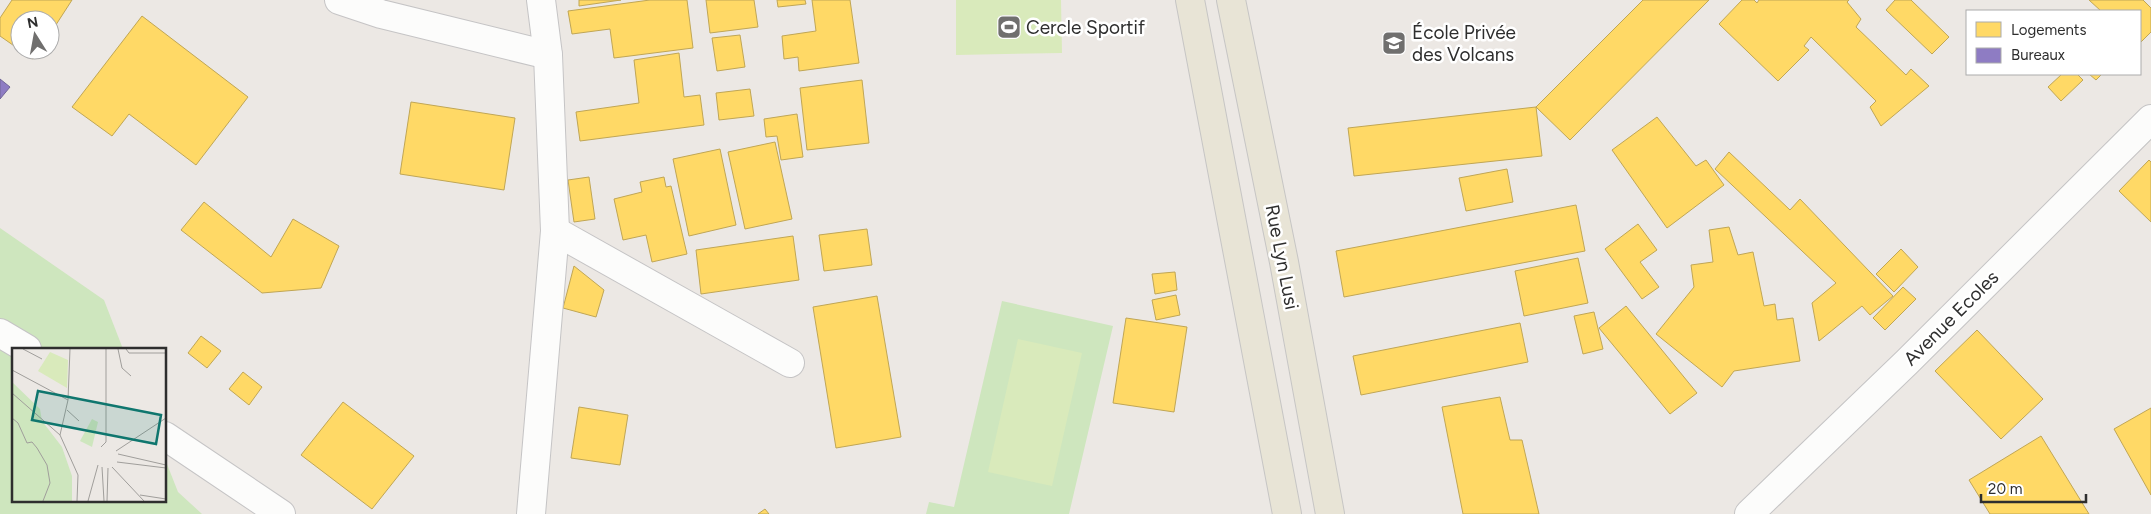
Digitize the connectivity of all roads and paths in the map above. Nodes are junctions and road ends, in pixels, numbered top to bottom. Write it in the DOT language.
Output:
graph roads {
  1 [pos="339,0"];
  2 [pos="542,0"];
  3 [pos="1190,0"];
  4 [pos="1231,0"];
  5 [pos="548,55"];
  6 [pos="2151,119"];
  7 [pos="555,231"];
  8 [pos="0,333"];
  9 [pos="25,348"];
  10 [pos="790,363"];
  11 [pos="166,437"];
  12 [pos="282,514"];
  13 [pos="531,514"];
  14 [pos="1287,514"];
  15 [pos="1330,514"];
  16 [pos="1749,514"];
  1 -- 5 [label="street"];
  2 -- 5 [label="street"];
  3 -- 14 [label="main road"];
  4 -- 15 [label="main road, Rue Lyn Lusi"];
  5 -- 7 [label="street"];
  6 -- 16 [label="street, Avenue Ecoles"];
  7 -- 10 [label="street"];
  7 -- 13 [label="street"];
  8 -- 9 [label="street"];
  11 -- 12 [label="street"];
}
